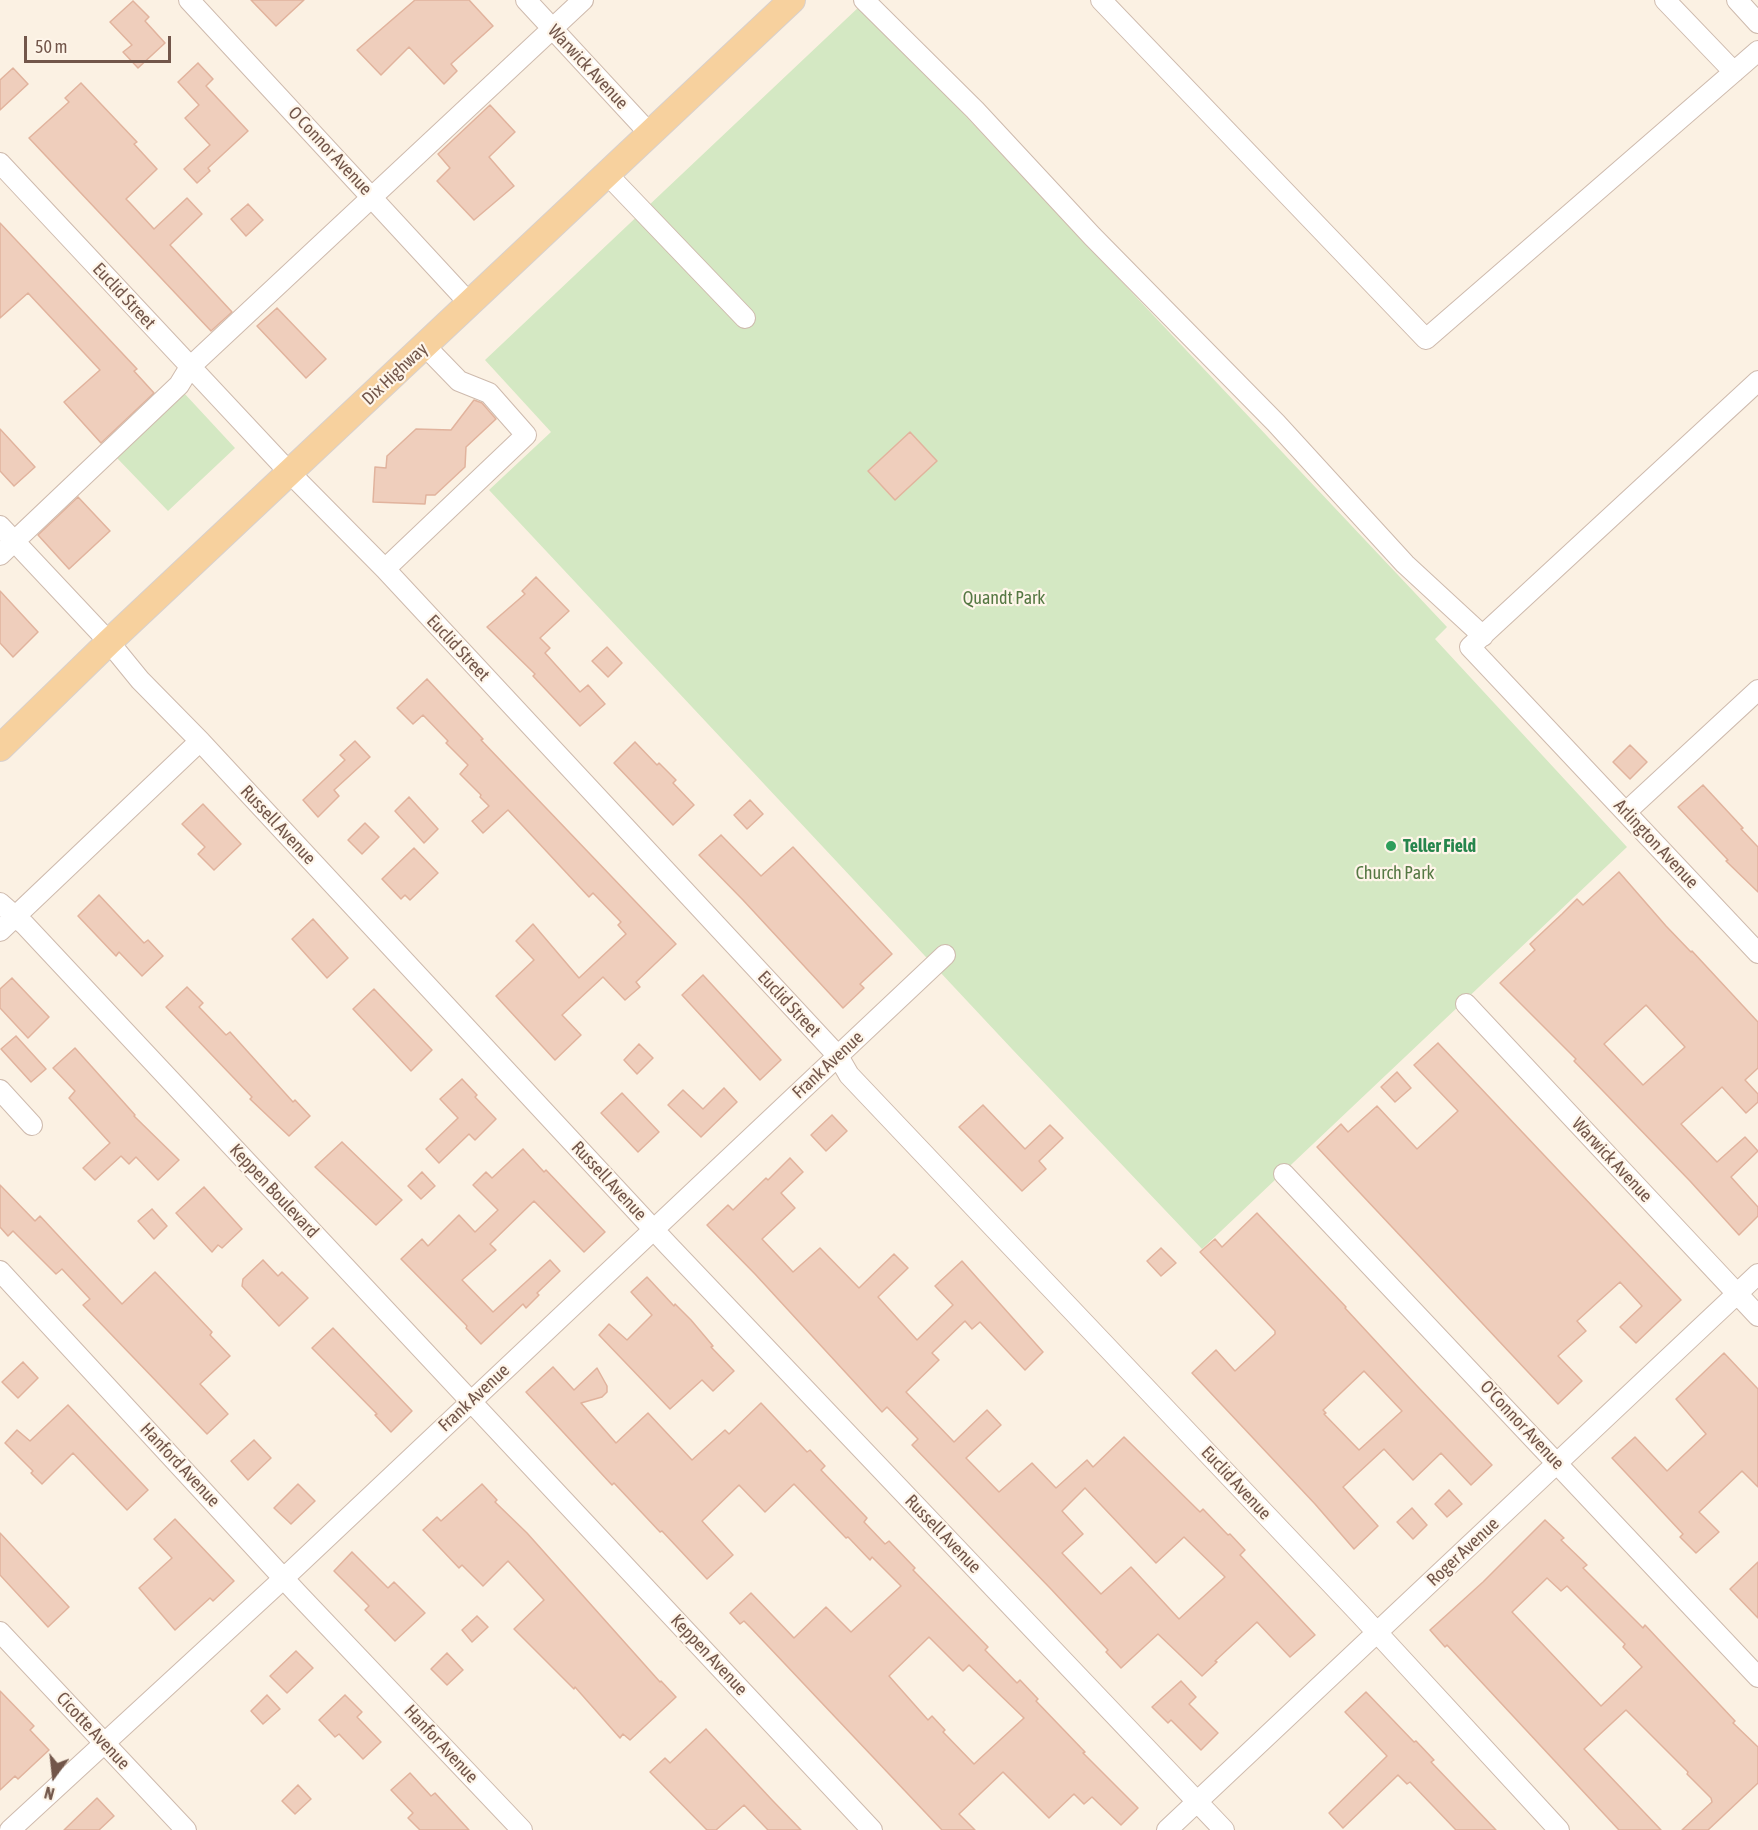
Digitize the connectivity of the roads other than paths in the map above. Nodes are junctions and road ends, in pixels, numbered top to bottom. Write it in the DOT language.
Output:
graph roads {
  1 [pos="189,0"];
  2 [pos="526,0"];
  3 [pos="583,0"];
  4 [pos="792,0"];
  5 [pos="864,0"];
  6 [pos="1101,0"];
  7 [pos="1665,0"];
  8 [pos="1737,0"];
  9 [pos="1758,23"];
  10 [pos="552,28"];
  11 [pos="1758,51"];
  12 [pos="1734,72"];
  13 [pos="650,134"];
  14 [pos="0,163"];
  15 [pos="607,174"];
  16 [pos="372,197"];
  17 [pos="470,304"];
  18 [pos="745,318"];
  19 [pos="425,346"];
  20 [pos="190,367"];
  21 [pos="1758,381"];
  22 [pos="290,473"];
  23 [pos="0,526"];
  24 [pos="7,548"];
  25 [pos="385,569"];
  26 [pos="1483,636"];
  27 [pos="109,642"];
  28 [pos="1758,690"];
  29 [pos="200,741"];
  30 [pos="0,748"];
  31 [pos="1626,812"];
  32 [pos="0,903"];
  33 [pos="15,917"];
  34 [pos="0,931"];
  35 [pos="1758,953"];
  36 [pos="941,959"];
  37 [pos="1466,1004"];
  38 [pos="838,1056"];
  39 [pos="0,1090"];
  40 [pos="32,1125"];
  41 [pos="910,1139"];
  42 [pos="1284,1174"];
  43 [pos="654,1229"];
  44 [pos="0,1271"];
  45 [pos="1758,1274"];
  46 [pos="1737,1294"];
  47 [pos="1758,1317"];
  48 [pos="470,1401"];
  49 [pos="1557,1463"];
  50 [pos="546,1480"];
  51 [pos="284,1578"];
  52 [pos="0,1632"];
  53 [pos="1377,1632"];
  54 [pos="361,1659"];
  55 [pos="1758,1677"];
  56 [pos="103,1743"];
  57 [pos="1197,1801"];
  58 [pos="10,1830"];
  59 [pos="186,1830"];
  60 [pos="522,1830"];
  61 [pos="872,1830"];
  62 [pos="1167,1830"];
  63 [pos="1224,1830"];
  64 [pos="1559,1830"];
  1 -- 16 [label="street, O Connor Avenue"];
  2 -- 10 [label="street, Warwick Avenue"];
  3 -- 10 [label="street"];
  4 -- 13 [label="main road, Dix Highway"];
  5 -- 26 [label="street"];
  6 -- 12 [label="street"];
  7 -- 12 [label="street"];
  8 -- 9 [label="street"];
  10 -- 13 [label="street, Warwick Avenue"];
  10 -- 16 [label="street"];
  11 -- 12 [label="street"];
  13 -- 15 [label="main road, Dix Highway"];
  14 -- 20 [label="street, Euclid Street"];
  15 -- 17 [label="main road, Dix Highway"];
  15 -- 18 [label="street"];
  16 -- 17 [label="street, O Connor Avenue"];
  16 -- 20 [label="street"];
  17 -- 19 [label="main road, Dix Highway"];
  19 -- 22 [label="main road, Dix Highway"];
  19 -- 25 [label="street"];
  20 -- 22 [label="street, Euclid Street"];
  20 -- 24 [label="street"];
  21 -- 26 [label="street"];
  22 -- 25 [label="street, Euclid Street"];
  22 -- 27 [label="main road, Dix Highway"];
  23 -- 24 [label="street, Russell Avenue"];
  24 -- 27 [label="street, Russell Avenue"];
  25 -- 38 [label="street, Euclid Street"];
  26 -- 31 [label="street, Arlington Avenue"];
  27 -- 29 [label="street, Russell Avenue"];
  27 -- 30 [label="main road, Dix Highway"];
  28 -- 31 [label="street"];
  29 -- 33 [label="street"];
  29 -- 43 [label="street, Russell Avenue"];
  31 -- 35 [label="street, Arlington Avenue"];
  32 -- 33 [label="street, Keppen Boulevard"];
  33 -- 34 [label="street"];
  33 -- 48 [label="street, Keppen Boulevard"];
  36 -- 38 [label="street, Frank Avenue"];
  37 -- 46 [label="street, Warwick Avenue"];
  38 -- 41 [label="street, Euclid Street"];
  38 -- 43 [label="street, Frank Avenue"];
  39 -- 40 [label="street"];
  41 -- 53 [label="street, Euclid Avenue"];
  42 -- 49 [label="street, O'Connor Avenue"];
  43 -- 48 [label="street, Frank Avenue"];
  43 -- 57 [label="street, Russell Avenue"];
  44 -- 51 [label="street, Hanford Avenue"];
  45 -- 46 [label="street, Roger Avenue"];
  46 -- 47 [label="street, Warwick Avenue"];
  46 -- 49 [label="street, Roger Avenue"];
  48 -- 50 [label="street, Keppen Boulevard"];
  48 -- 51 [label="street, Frank Avenue"];
  49 -- 53 [label="street, Roger Avenue"];
  49 -- 55 [label="street, O'Connor Avenue"];
  50 -- 61 [label="street, Keppen Avenue"];
  51 -- 54 [label="street, Hanford Avenue"];
  51 -- 56 [label="street, Frank Avenue"];
  52 -- 56 [label="street, Cicotte Avenue"];
  53 -- 57 [label="street, Roger Avenue"];
  53 -- 64 [label="street, Euclid Avenue"];
  54 -- 60 [label="street, Hanfor Avenue"];
  56 -- 58 [label="street, Frank Avenue"];
  56 -- 59 [label="street, Cicotte Avenue"];
  57 -- 62 [label="street, Roger Avenue"];
  57 -- 63 [label="street, Russell Avenue"];
}
